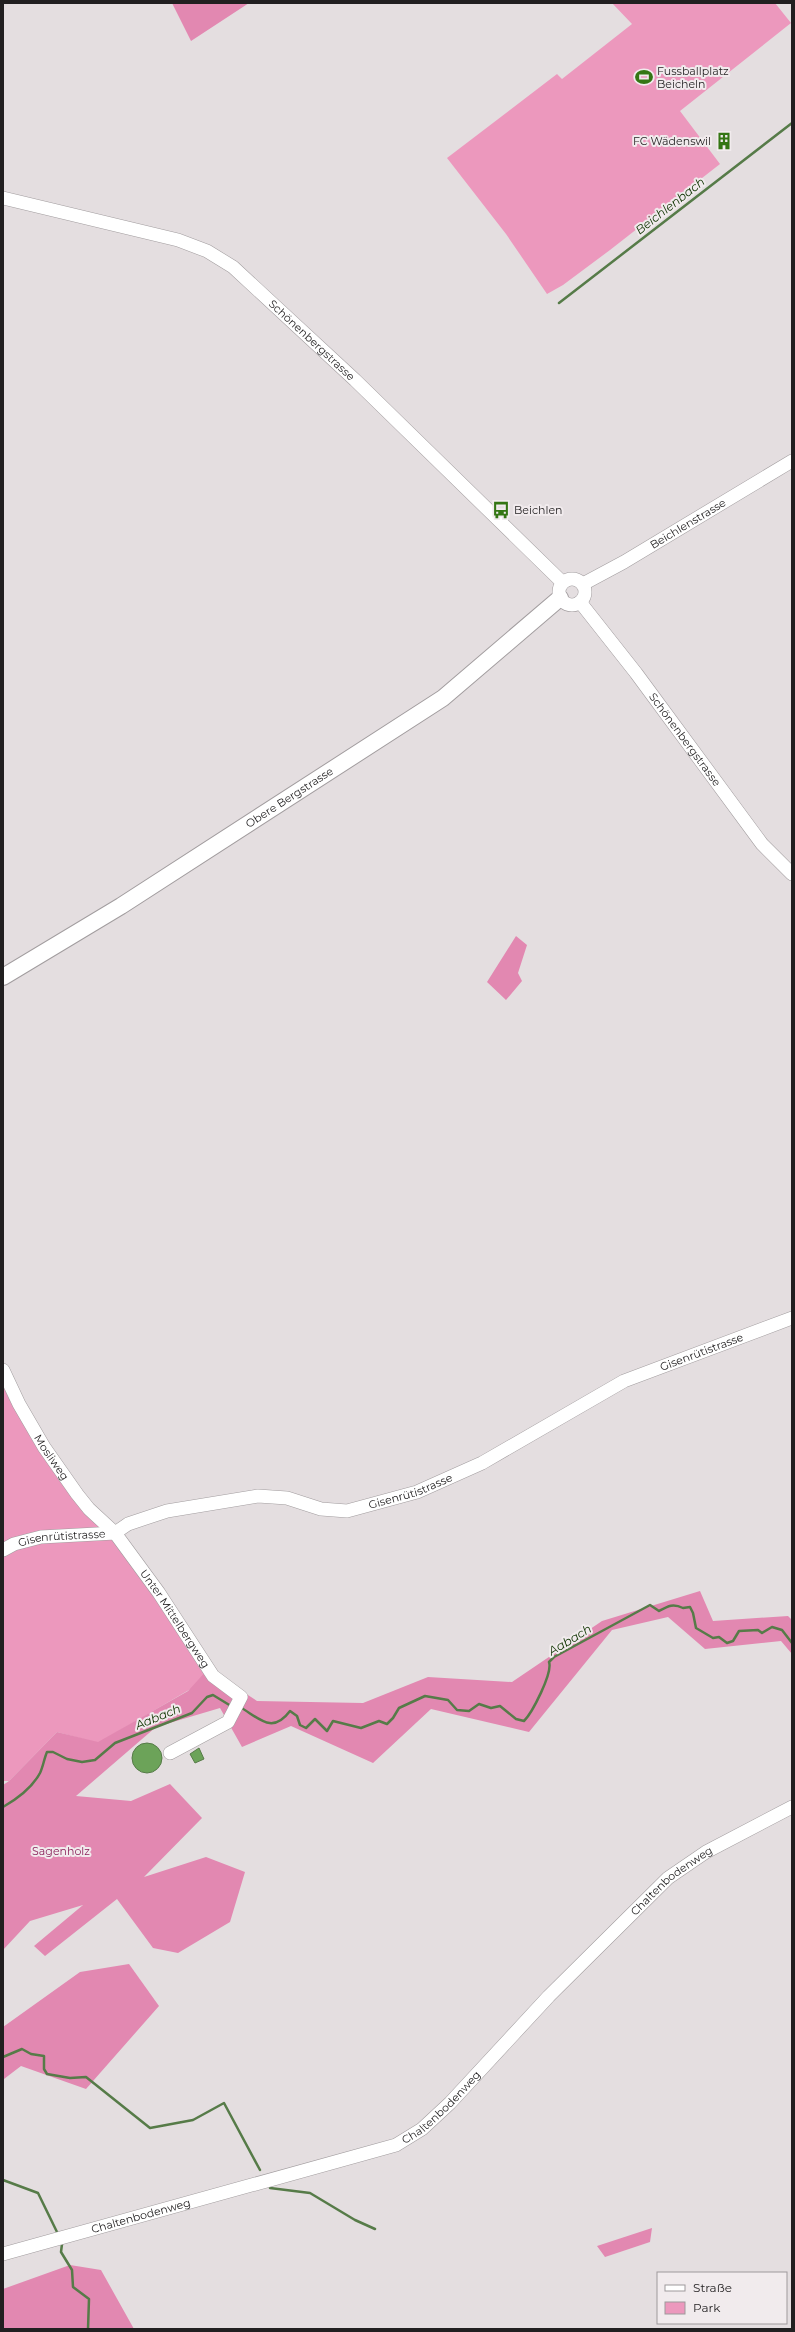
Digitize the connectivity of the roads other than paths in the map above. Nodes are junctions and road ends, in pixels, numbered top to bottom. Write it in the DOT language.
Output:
graph roads {
  1 [pos="3,198"];
  2 [pos="792,461"];
  3 [pos="583,584"];
  4 [pos="561,590"];
  5 [pos="580,602"];
  6 [pos="792,874"];
  7 [pos="3,977"];
  8 [pos="792,1318"];
  9 [pos="3,1370"];
  10 [pos="115,1533"];
  11 [pos="3,1550"];
  12 [pos="170,1753"];
  13 [pos="792,1807"];
  14 [pos="3,2254"];
  1 -- 4 [label="street, Schönenbergstrasse"];
  2 -- 3 [label="street, Beichlenstrasse"];
  3 -- 4 [label="street"];
  3 -- 5 [label="street"];
  4 -- 5 [label="street"];
  4 -- 7 [label="main road, Obere Bergstrasse"];
  5 -- 6 [label="street, Schönenbergstrasse"];
  8 -- 10 [label="street, Gisenrütistrasse"];
  9 -- 10 [label="street, Mosliweg"];
  10 -- 11 [label="street, Gisenrütistrasse"];
  10 -- 12 [label="street, Unter Mittelbergweg"];
  13 -- 14 [label="street, Chaltenbodenweg"];
}
